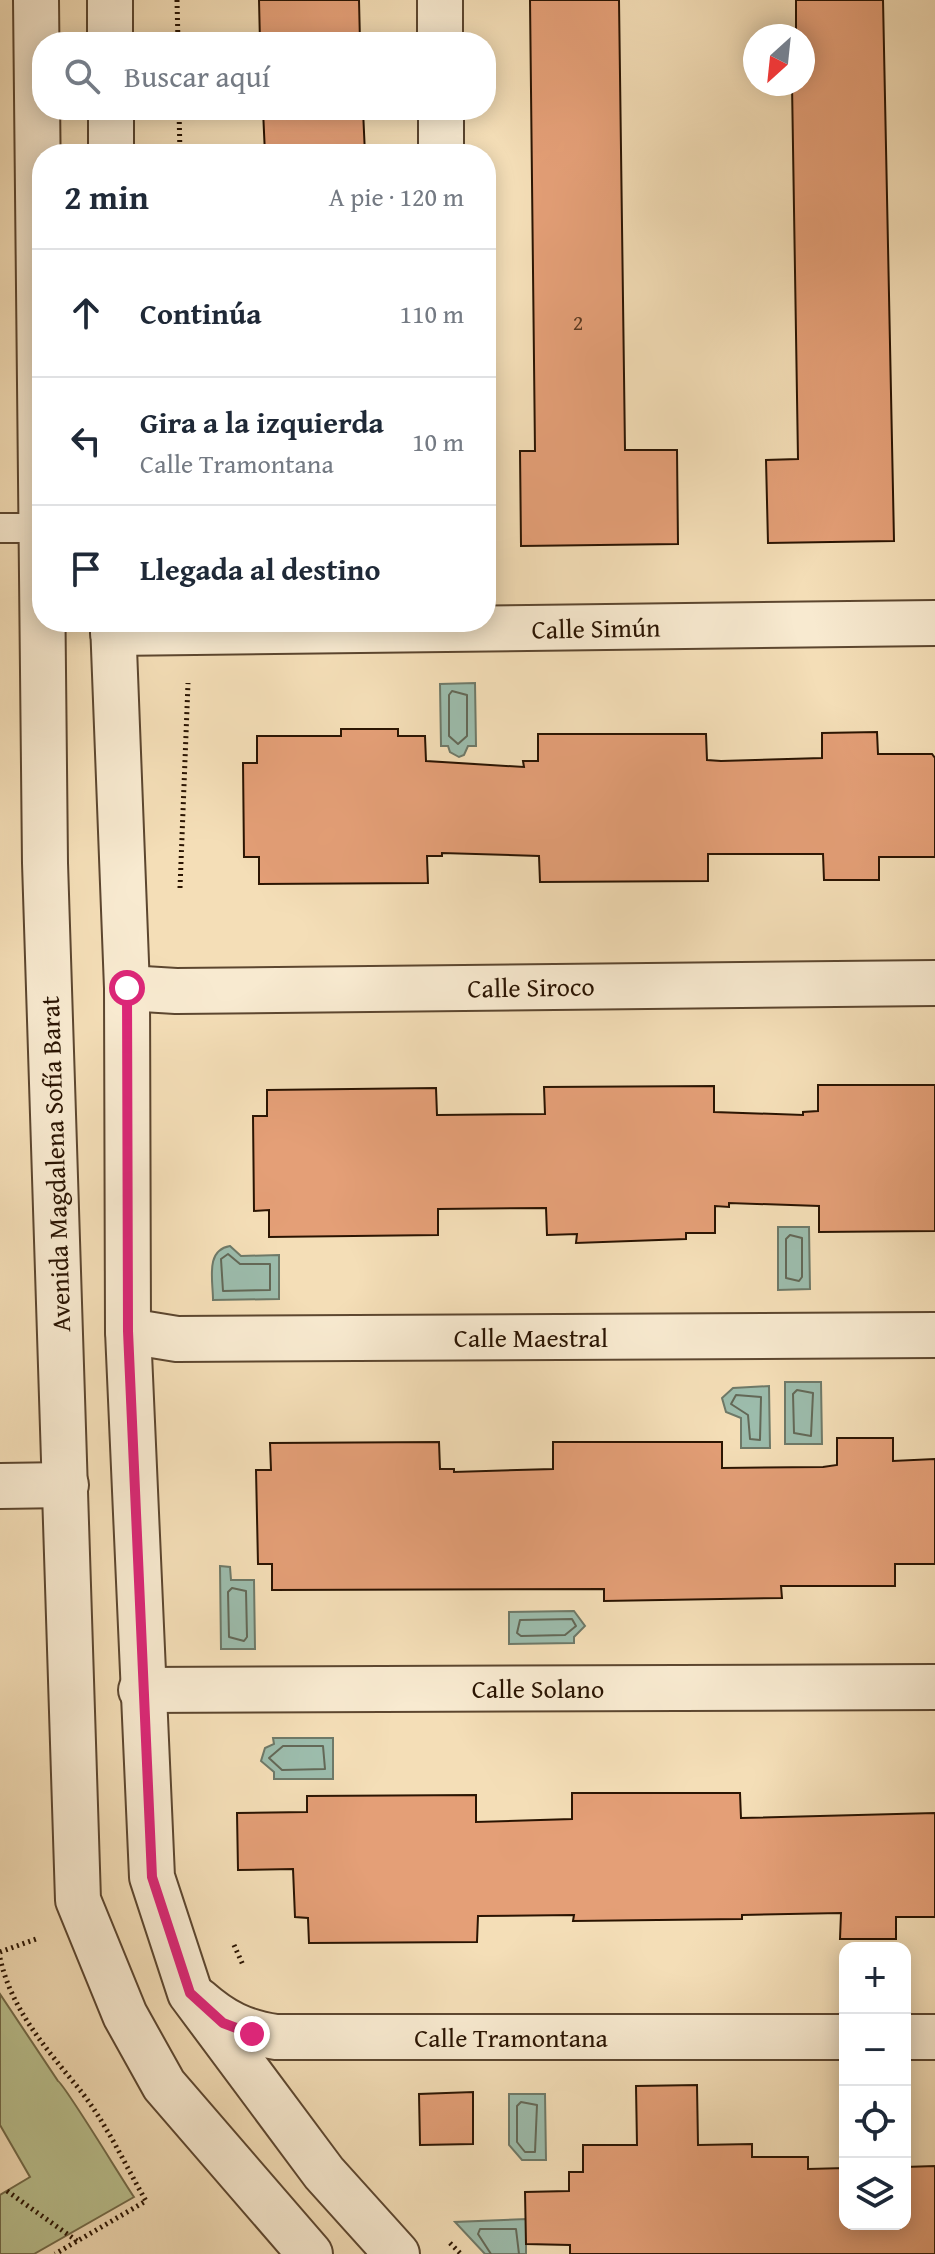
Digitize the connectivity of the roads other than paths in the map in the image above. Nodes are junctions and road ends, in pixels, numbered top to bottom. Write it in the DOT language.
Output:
graph roads {
  1 [pos="36,0"];
  2 [pos="110,0"];
  3 [pos="440,0"];
  4 [pos="35,32"];
  5 [pos="110,32"];
  6 [pos="440,32"];
  7 [pos="32,120"];
  8 [pos="111,120"];
  9 [pos="441,120"];
  10 [pos="111,144"];
  11 [pos="441,144"];
  12 [pos="20,528"];
  13 [pos="935,623"];
  14 [pos="496,626"];
  15 [pos="113,632"];
  16 [pos="175,632"];
  17 [pos="227,632"];
  18 [pos="935,983"];
  19 [pos="127,988"];
  20 [pos="128,1331"];
  21 [pos="935,1335"];
  22 [pos="66,1485"];
  23 [pos="0,1486"];
  24 [pos="935,1687"];
  25 [pos="141,1690"];
  26 [pos="190,1993"];
  27 [pos="839,2037"];
  28 [pos="911,2037"];
  29 [pos="935,2037"];
  30 [pos="310,2254"];
  31 [pos="397,2254"];
  1 -- 4 [label="street, Avenida Magdalena Sofía Barat"];
  2 -- 5 [label="street"];
  3 -- 6 [label="street"];
  7 -- 12 [label="street, Avenida Magdalena Sofía Barat"];
  8 -- 10 [label="street"];
  9 -- 11 [label="street"];
  12 -- 22 [label="street, Avenida Magdalena Sofía Barat"];
  13 -- 14 [label="street, Calle Simún"];
  15 -- 19 [label="street"];
  16 -- 17 [label="street, Calle Simún"];
  18 -- 19 [label="street, Calle Siroco"];
  19 -- 20 [label="street"];
  20 -- 21 [label="street, Calle Maestral"];
  20 -- 25 [label="street"];
  22 -- 23 [label="street"];
  22 -- 30 [label="street, Avenida Magdalena Sofía Barat"];
  24 -- 25 [label="street, Calle Solano"];
  25 -- 26 [label="street"];
  26 -- 27 [label="street, Calle Tramontana"];
  26 -- 31 [label="street"];
  28 -- 29 [label="street"];
}
